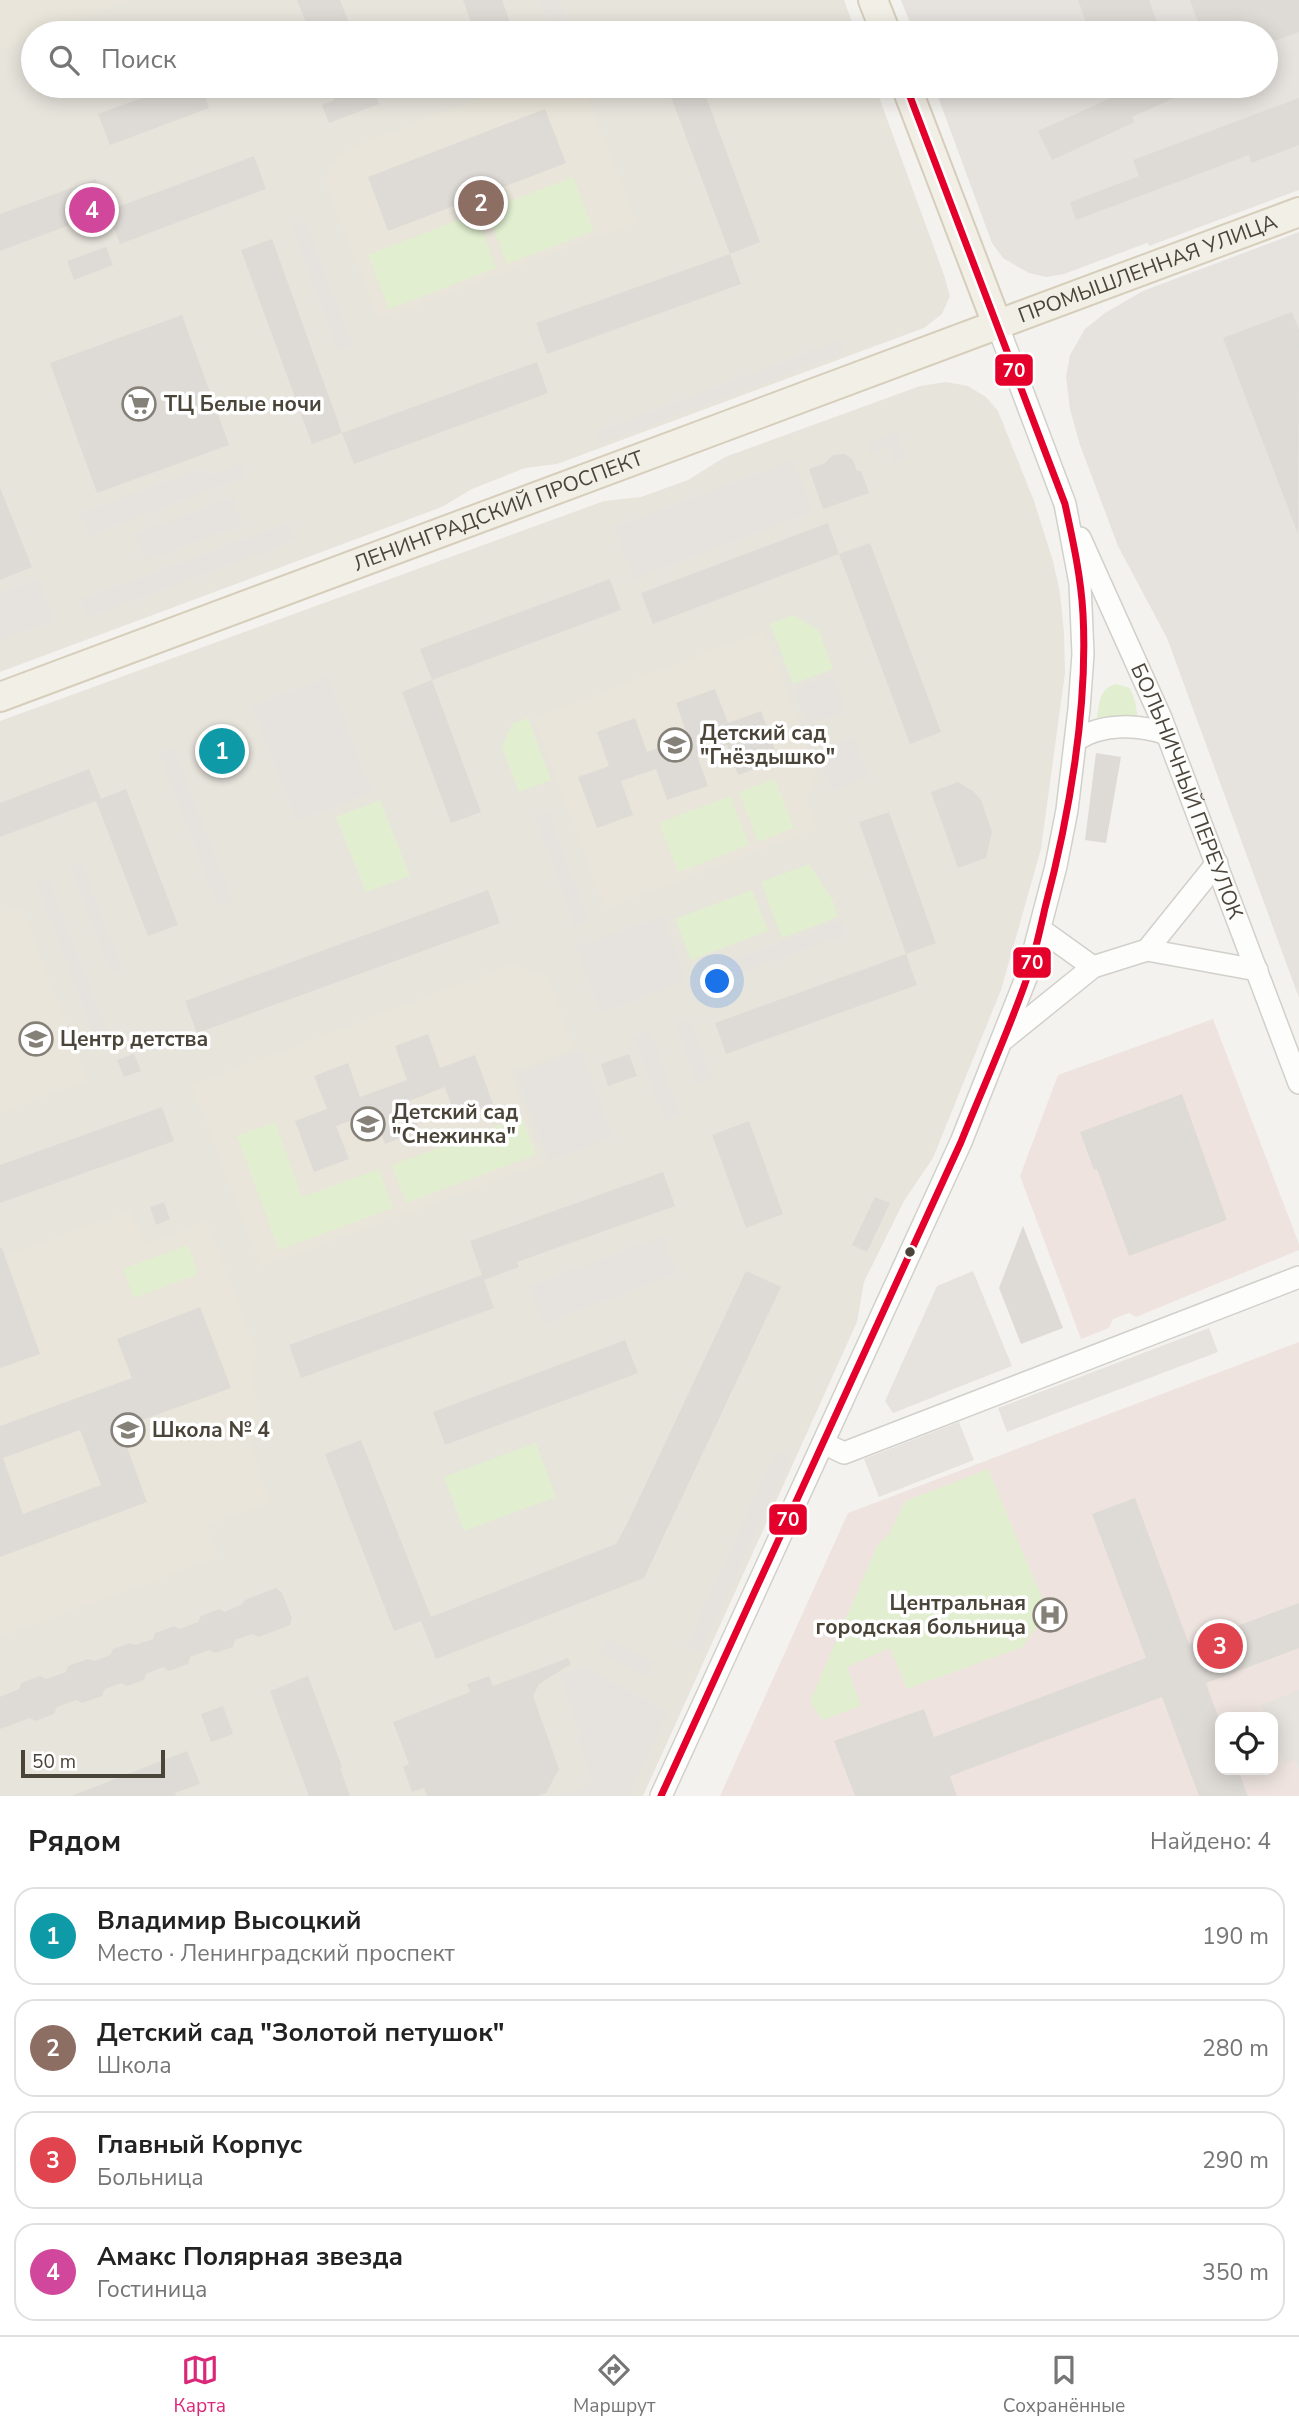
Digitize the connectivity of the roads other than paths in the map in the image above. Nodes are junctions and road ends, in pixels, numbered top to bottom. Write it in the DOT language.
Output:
graph roads {
  1 [pos="873,0"];
  2 [pos="881,21"];
  3 [pos="911,98"];
  4 [pos="1299,212"];
  5 [pos="997,324"];
  6 [pos="1065,504"];
  7 [pos="0,697"];
  8 [pos="1167,734"];
  9 [pos="1076,740"];
  10 [pos="1217,863"];
  11 [pos="1040,929"];
  12 [pos="1147,950"];
  13 [pos="1093,967"];
  14 [pos="1257,970"];
  15 [pos="1003,1040"];
  16 [pos="1299,1083"];
  17 [pos="1299,1277"];
  18 [pos="823,1443"];
  19 [pos="661,1796"];
  1 -- 2 [label="main road"];
  3 -- 5 [label="main road"];
  4 -- 5 [label="main road, ПРОМЫШЛЕННАЯ УЛИЦА"];
  5 -- 6 [label="street"];
  5 -- 7 [label="main road, ЛЕНИНГРАДСКИЙ ПРОСПЕКТ"];
  6 -- 8 [label="street, БОЛЬНИЧНЫЙ ПЕРЕУЛОК"];
  6 -- 9 [label="street"];
  8 -- 9 [label="street"];
  8 -- 10 [label="street, БОЛЬНИЧНЫЙ ПЕРЕУЛОК"];
  9 -- 11 [label="street"];
  10 -- 12 [label="street"];
  10 -- 14 [label="street, БОЛЬНИЧНЫЙ ПЕРЕУЛОК"];
  11 -- 13 [label="street"];
  11 -- 15 [label="street"];
  12 -- 13 [label="street"];
  12 -- 14 [label="street"];
  13 -- 15 [label="street"];
  14 -- 16 [label="street, БОЛЬНИЧНЫЙ ПЕРЕУЛОК"];
  15 -- 18 [label="street"];
  17 -- 18 [label="street"];
  18 -- 19 [label="street"];
}
